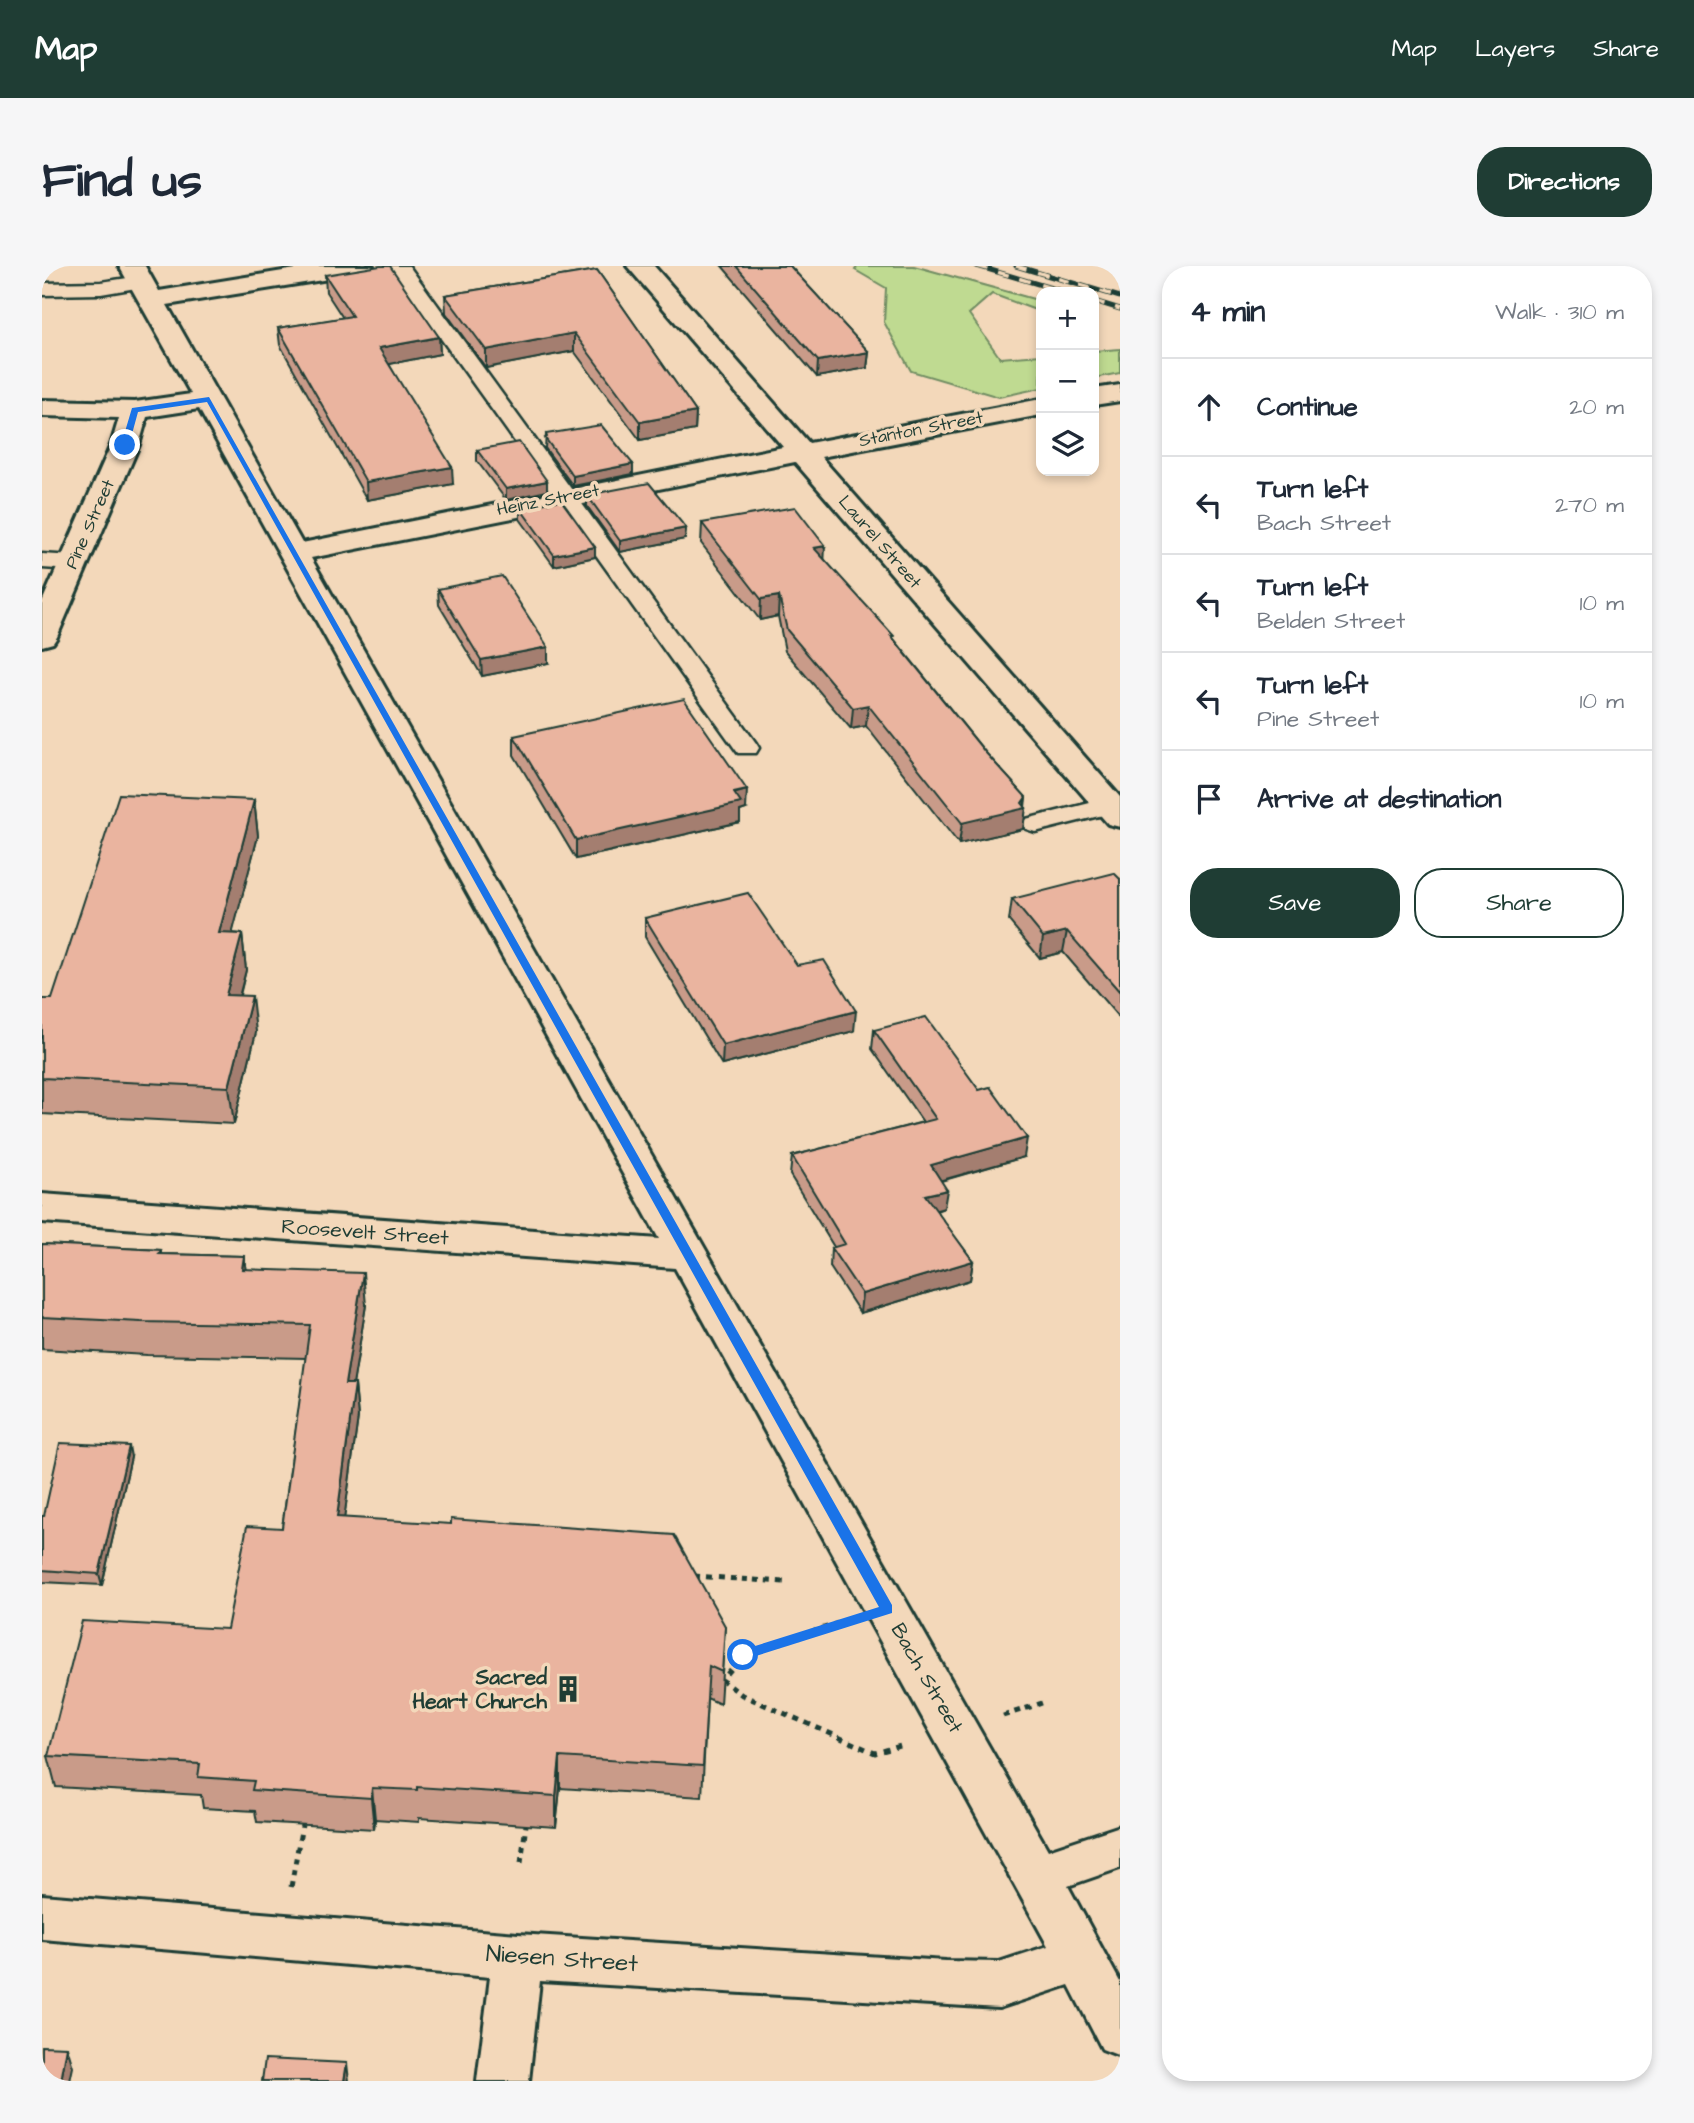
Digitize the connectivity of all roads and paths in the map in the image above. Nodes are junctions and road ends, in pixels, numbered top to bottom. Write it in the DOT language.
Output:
graph roads {
  1 [pos="360,266"];
  2 [pos="399,266"];
  3 [pos="640,266"];
  4 [pos="142,283"];
  5 [pos="42,289"];
  6 [pos="1120,393"];
  7 [pos="1099,396"];
  8 [pos="209,400"];
  9 [pos="42,408"];
  10 [pos="1036,408"];
  11 [pos="135,410"];
  12 [pos="801,452"];
  13 [pos="564,497"];
  14 [pos="295,552"];
  15 [pos="42,561"];
  16 [pos="73,562"];
  17 [pos="42,637"];
  18 [pos="747,748"];
  19 [pos="1115,812"];
  20 [pos="1035,824"];
  21 [pos="42,1208"];
  22 [pos="688,1255"];
  23 [pos="685,1575"];
  24 [pos="784,1582"];
  25 [pos="888,1609"];
  26 [pos="1042,1703"];
  27 [pos="957,1731"];
  28 [pos="302,1825"];
  29 [pos="526,1825"];
  30 [pos="1120,1847"];
  31 [pos="522,1863"];
  32 [pos="1038,1875"];
  33 [pos="42,1917"];
  34 [pos="284,1936"];
  35 [pos="517,1957"];
  36 [pos="1079,1959"];
  37 [pos="1120,2032"];
  38 [pos="503,2081"];
  1 -- 4 [label="street"];
  2 -- 13 [label="lane"];
  3 -- 12 [label="street, Laurel Street"];
  4 -- 5 [label="lane"];
  4 -- 8 [label="street, Bach Street"];
  6 -- 7 [label="street"];
  8 -- 11 [label="street"];
  8 -- 14 [label="street, Bach Street"];
  9 -- 11 [label="street"];
  10 -- 12 [label="street, Stanton Street"];
  11 -- 16 [label="street, Pine Street"];
  12 -- 13 [label="street, Heinz Street"];
  12 -- 19 [label="street, Laurel Street"];
  13 -- 14 [label="street, Heinz Street"];
  13 -- 18 [label="lane"];
  14 -- 22 [label="street, Bach Street"];
  15 -- 16 [label="lane"];
  16 -- 17 [label="street, Pine Street"];
  19 -- 20 [label="lane"];
  21 -- 22 [label="street, Roosevelt Street"];
  22 -- 25 [label="street, Bach Street"];
  23 -- 24 [label="path"];
  25 -- 27 [label="street, Bach Street"];
  25 -- 27 [label="path"];
  26 -- 27 [label="path"];
  27 -- 32 [label="street, Bach Street"];
  28 -- 34 [label="path"];
  29 -- 31 [label="path"];
  30 -- 32 [label="street"];
  32 -- 36 [label="street, Bach Street"];
  33 -- 34 [label="street, Niesen Street"];
  34 -- 35 [label="street, Niesen Street"];
  35 -- 36 [label="street, Niesen Street"];
  35 -- 38 [label="street"];
  36 -- 37 [label="street, Bach Street"];
}
